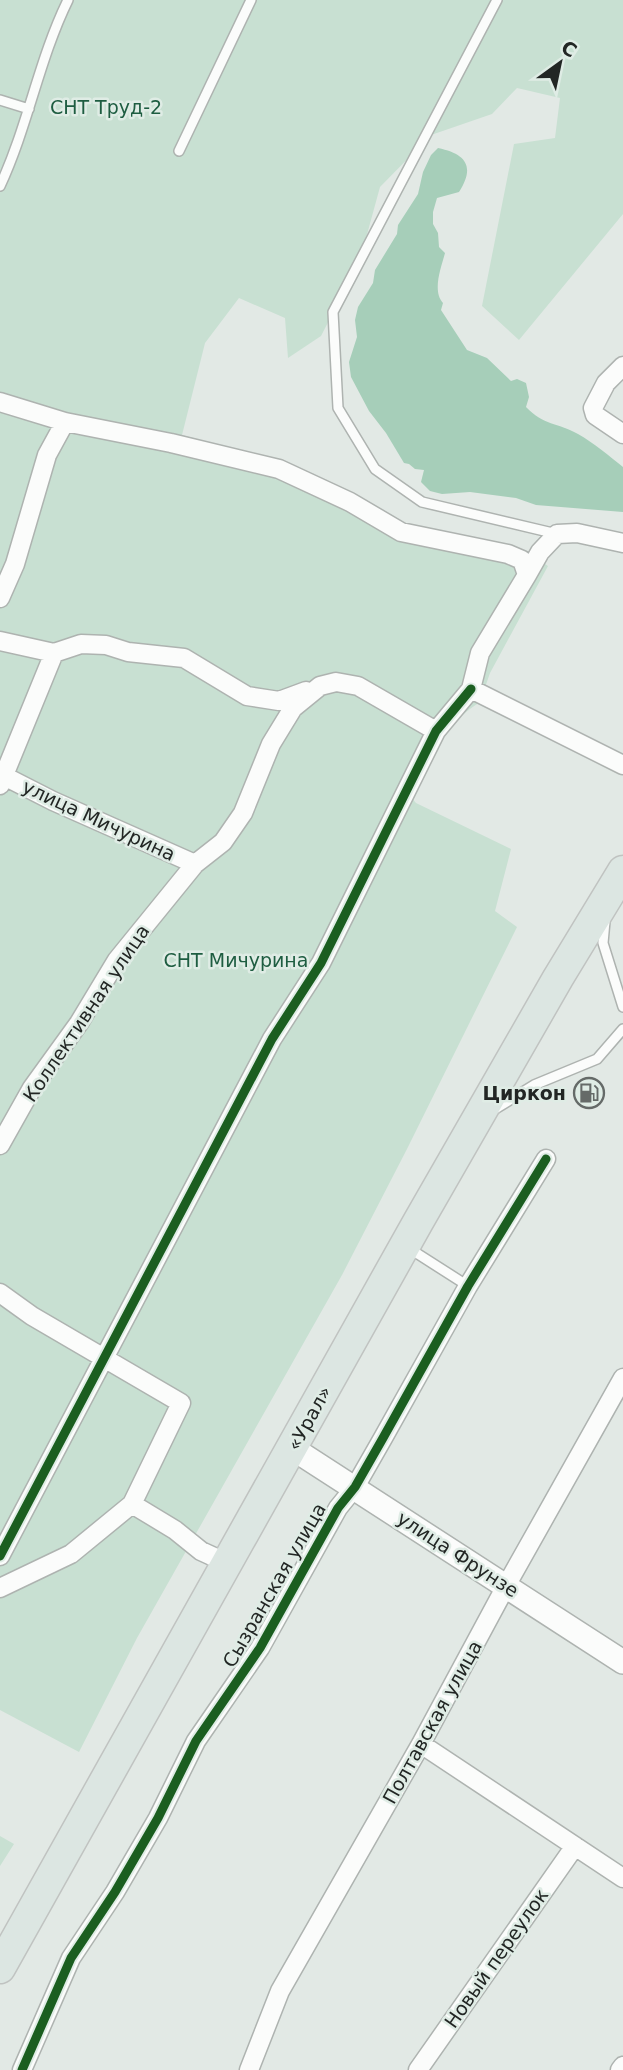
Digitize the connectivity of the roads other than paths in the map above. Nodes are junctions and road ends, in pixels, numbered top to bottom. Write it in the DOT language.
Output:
graph roads {
  1 [pos="68,0"];
  2 [pos="251,0"];
  3 [pos="497,0"];
  4 [pos="0,100"];
  5 [pos="29,109"];
  6 [pos="179,151"];
  7 [pos="0,186"];
  8 [pos="623,366"];
  9 [pos="0,402"];
  10 [pos="65,422"];
  11 [pos="623,434"];
  12 [pos="557,534"];
  13 [pos="623,543"];
  14 [pos="527,575"];
  15 [pos="0,598"];
  16 [pos="0,641"];
  17 [pos="54,653"];
  18 [pos="320,686"];
  19 [pos="471,689"];
  20 [pos="436,731"];
  21 [pos="623,765"];
  22 [pos="2,780"];
  23 [pos="195,864"];
  24 [pos="623,871"];
  25 [pos="606,899"];
  26 [pos="623,1007"];
  27 [pos="623,1030"];
  28 [pos="476,1121"];
  29 [pos="0,1145"];
  30 [pos="546,1159"];
  31 [pos="405,1245"];
  32 [pos="468,1286"];
  33 [pos="0,1293"];
  34 [pos="104,1359"];
  35 [pos="623,1378"];
  36 [pos="292,1448"];
  37 [pos="355,1487"];
  38 [pos="132,1504"];
  39 [pos="0,1556"];
  40 [pos="227,1563"];
  41 [pos="506,1586"];
  42 [pos="0,1588"];
  43 [pos="623,1662"];
  44 [pos="421,1744"];
  45 [pos="575,1846"];
  46 [pos="623,1878"];
  47 [pos="0,1968"];
  48 [pos="22,2070"];
  49 [pos="249,2070"];
  50 [pos="418,2070"];
  1 -- 5 [label="lane"];
  2 -- 6 [label="lane"];
  3 -- 12 [label="lane"];
  4 -- 5 [label="lane"];
  5 -- 7 [label="lane"];
  8 -- 11 [label="street"];
  9 -- 10 [label="street"];
  10 -- 14 [label="street"];
  10 -- 15 [label="street"];
  12 -- 13 [label="street"];
  12 -- 14 [label="street"];
  14 -- 19 [label="street"];
  16 -- 17 [label="street"];
  17 -- 18 [label="street"];
  17 -- 22 [label="street"];
  18 -- 20 [label="street"];
  18 -- 23 [label="street, Коллективная улица"];
  19 -- 20 [label="street"];
  19 -- 21 [label="street"];
  20 -- 34 [label="street"];
  22 -- 23 [label="street, улица Мичурина"];
  23 -- 29 [label="street, Коллективная улица"];
  24 -- 25 [label="highway, «Урал»"];
  25 -- 26 [label="lane"];
  25 -- 28 [label="highway, «Урал»"];
  27 -- 28 [label="lane"];
  28 -- 31 [label="highway, «Урал»"];
  30 -- 32 [label="street, Сызранская улица"];
  31 -- 32 [label="lane"];
  31 -- 36 [label="highway, «Урал»"];
  32 -- 37 [label="street, Сызранская улица"];
  33 -- 34 [label="street"];
  34 -- 38 [label="street"];
  34 -- 39 [label="street"];
  35 -- 41 [label="street, Полтавская улица"];
  36 -- 37 [label="street, улица Фрунзе"];
  36 -- 40 [label="highway, «Урал»"];
  37 -- 41 [label="street, улица Фрунзе"];
  37 -- 48 [label="street, Сызранская улица"];
  38 -- 40 [label="street"];
  38 -- 42 [label="street"];
  40 -- 47 [label="highway, «Урал»"];
  41 -- 43 [label="street, улица Фрунзе"];
  41 -- 44 [label="street, Полтавская улица"];
  44 -- 45 [label="street"];
  44 -- 49 [label="street, Полтавская улица"];
  45 -- 46 [label="street"];
  45 -- 50 [label="street, Новый переулок"];
}
